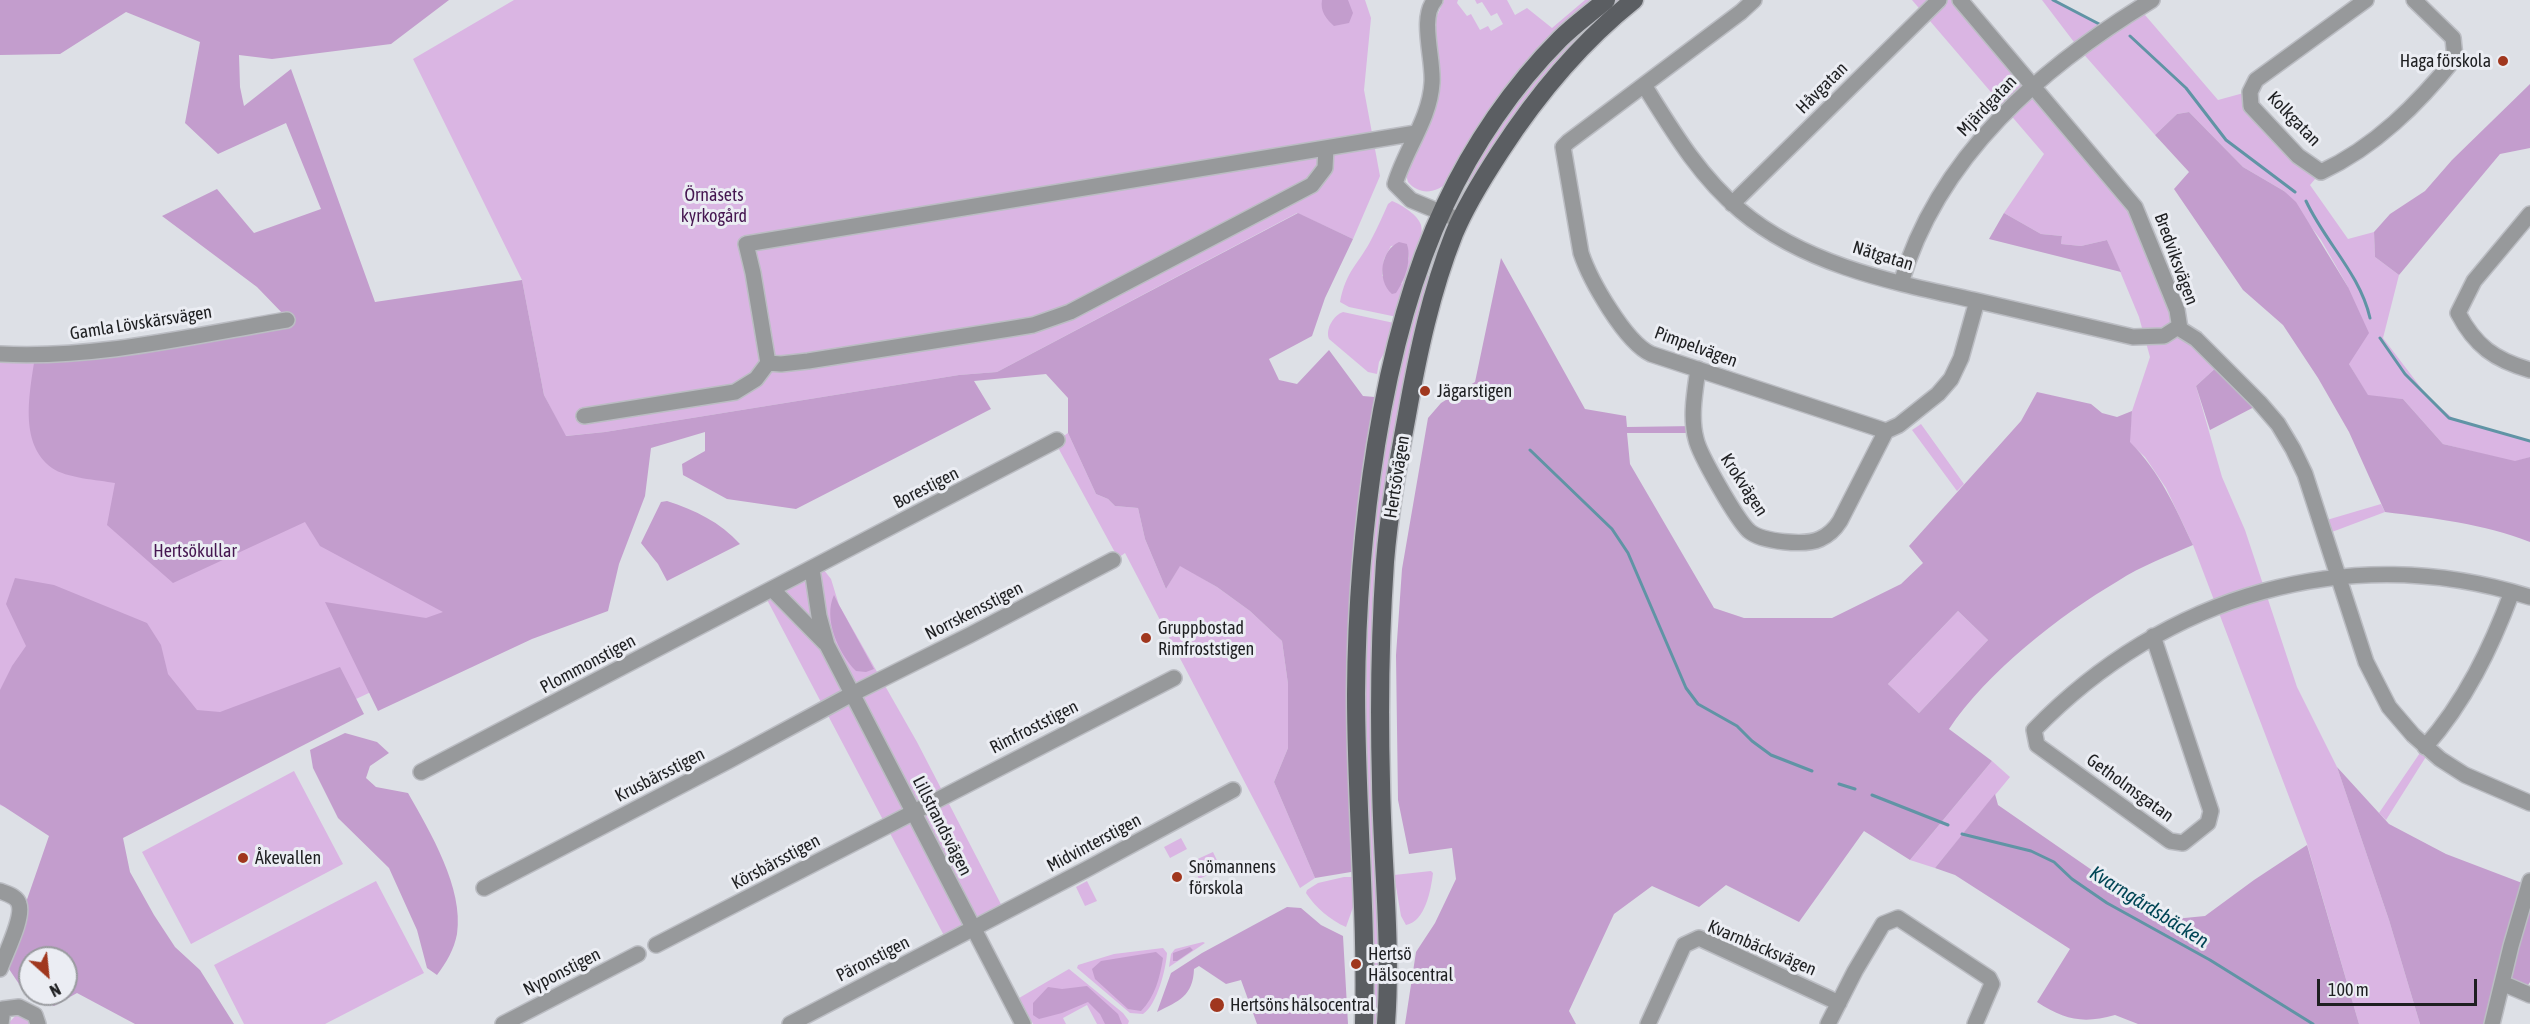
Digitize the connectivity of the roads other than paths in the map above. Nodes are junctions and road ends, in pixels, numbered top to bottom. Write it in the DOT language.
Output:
graph roads {
  1 [pos="1435,0"];
  2 [pos="1606,0"];
  3 [pos="1634,0"];
  4 [pos="1754,0"];
  5 [pos="1939,0"];
  6 [pos="1960,0"];
  7 [pos="2152,0"];
  8 [pos="2366,0"];
  9 [pos="2414,0"];
  10 [pos="1644,85"];
  11 [pos="2033,86"];
  12 [pos="1416,133"];
  13 [pos="1326,148"];
  14 [pos="1732,204"];
  15 [pos="1441,214"];
  16 [pos="2530,214"];
  17 [pos="1461,220"];
  18 [pos="1901,283"];
  19 [pos="1977,301"];
  20 [pos="287,320"];
  21 [pos="2178,327"];
  22 [pos="0,354"];
  23 [pos="768,363"];
  24 [pos="1698,369"];
  25 [pos="2530,370"];
  26 [pos="584,416"];
  27 [pos="1886,431"];
  28 [pos="1057,440"];
  29 [pos="1113,560"];
  30 [pos="812,569"];
  31 [pos="2338,578"];
  32 [pos="772,590"];
  33 [pos="2512,592"];
  34 [pos="2530,597"];
  35 [pos="2153,636"];
  36 [pos="827,645"];
  37 [pos="1174,678"];
  38 [pos="852,694"];
  39 [pos="2425,747"];
  40 [pos="421,772"];
  41 [pos="1233,790"];
  42 [pos="2530,803"];
  43 [pos="913,811"];
  44 [pos="2530,881"];
  45 [pos="483,888"];
  46 [pos="0,891"];
  47 [pos="974,929"];
  48 [pos="656,945"];
  49 [pos="638,954"];
  50 [pos="0,969"];
  51 [pos="2502,983"];
  52 [pos="2530,995"];
  53 [pos="1839,1004"];
  54 [pos="2,1013"];
  55 [pos="38,1024"];
  56 [pos="503,1024"];
  57 [pos="790,1024"];
  58 [pos="1023,1024"];
  59 [pos="1364,1024"];
  60 [pos="1386,1024"];
  61 [pos="1648,1024"];
  62 [pos="1828,1024"];
  63 [pos="1975,1024"];
  64 [pos="2492,1024"];
  1 -- 12 [label="street"];
  2 -- 15 [label="main road, Hertsövägen"];
  3 -- 17 [label="main road, Hertsövägen"];
  4 -- 10 [label="street"];
  5 -- 14 [label="street, Håvgatan"];
  6 -- 11 [label="street, Bredviksvägen"];
  7 -- 11 [label="street, Mjärdgatan"];
  8 -- 9 [label="street, Kolkgatan"];
  10 -- 14 [label="street, Nätgatan"];
  10 -- 24 [label="street, Pimpelvägen"];
  11 -- 18 [label="street, Mjärdgatan"];
  11 -- 21 [label="street, Bredviksvägen"];
  12 -- 13 [label="street"];
  12 -- 15 [label="street"];
  13 -- 23 [label="street"];
  13 -- 23 [label="street"];
  14 -- 18 [label="street, Nätgatan"];
  15 -- 17 [label="street"];
  15 -- 59 [label="main road, Hertsövägen"];
  16 -- 25 [label="street"];
  17 -- 60 [label="main road, Hertsövägen"];
  18 -- 19 [label="street, Nätgatan"];
  19 -- 21 [label="street, Nätgatan"];
  19 -- 27 [label="street"];
  20 -- 22 [label="street, Gamla Lövskärsvägen"];
  21 -- 31 [label="street, Bredviksvägen"];
  23 -- 26 [label="street"];
  24 -- 27 [label="street, Pimpelvägen"];
  24 -- 27 [label="street, Krokvägen"];
  28 -- 30 [label="street, Borestigen"];
  29 -- 38 [label="street, Norrskensstigen"];
  30 -- 32 [label="street"];
  30 -- 36 [label="street, Lillstrandsvägen"];
  31 -- 33 [label="street"];
  31 -- 35 [label="street, Getholmsgatan"];
  31 -- 39 [label="street, Bredviksvägen"];
  32 -- 36 [label="street, Lillstrandsvägen"];
  32 -- 40 [label="street, Plommonstigen"];
  33 -- 34 [label="street"];
  33 -- 39 [label="street"];
  35 -- 35 [label="street, Getholmsgatan"];
  36 -- 38 [label="street, Lillstrandsvägen"];
  37 -- 43 [label="street, Rimfroststigen"];
  38 -- 43 [label="street, Lillstrandsvägen"];
  38 -- 45 [label="street, Krusbärsstigen"];
  39 -- 42 [label="street, Bredviksvägen"];
  41 -- 47 [label="street, Midvinterstigen"];
  43 -- 47 [label="street, Lillstrandsvägen"];
  43 -- 48 [label="street, Körsbärsstigen"];
  44 -- 51 [label="street"];
  46 -- 50 [label="street"];
  47 -- 57 [label="street, Päronstigen"];
  47 -- 58 [label="street, Lillstrandsvägen"];
  49 -- 56 [label="street, Nyponstigen"];
  51 -- 52 [label="street"];
  51 -- 64 [label="street"];
  53 -- 61 [label="street, Kvarnbäcksvägen"];
  53 -- 62 [label="street"];
  53 -- 63 [label="street"];
  54 -- 55 [label="street"];
}
